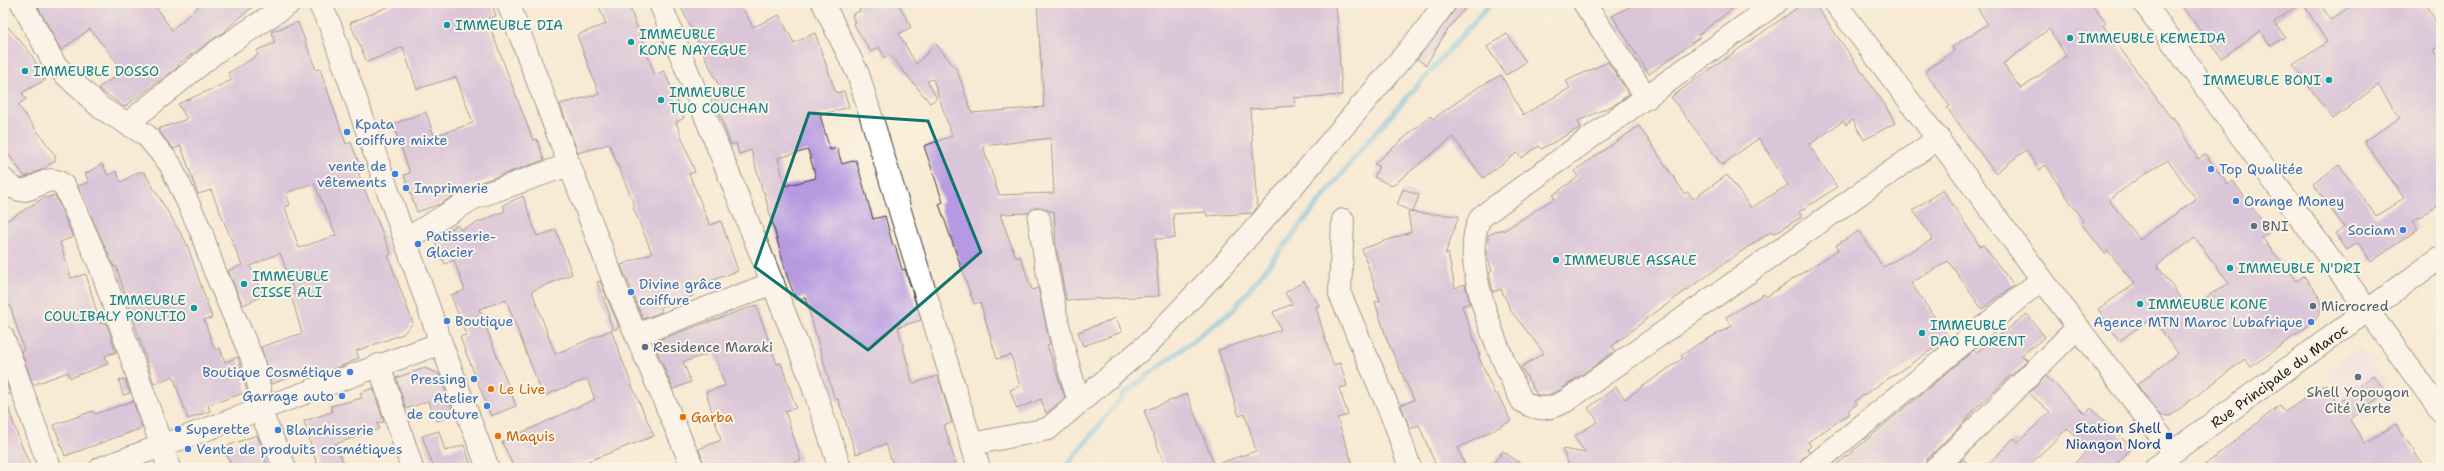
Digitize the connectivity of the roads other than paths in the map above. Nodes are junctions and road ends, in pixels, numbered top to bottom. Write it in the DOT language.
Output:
graph roads {
  1 [pos="22,3"];
  2 [pos="290,3"];
  3 [pos="319,3"];
  4 [pos="508,3"];
  5 [pos="660,3"];
  6 [pos="823,3"];
  7 [pos="1445,3"];
  8 [pos="1584,3"];
  9 [pos="1776,3"];
  10 [pos="1836,3"];
  11 [pos="2144,3"];
  12 [pos="1647,98"];
  13 [pos="127,124"];
  14 [pos="1939,138"];
  15 [pos="568,165"];
  16 [pos="3,179"];
  17 [pos="1039,218"];
  18 [pos="1343,220"];
  19 [pos="406,239"];
  20 [pos="2441,257"];
  21 [pos="2041,280"];
  22 [pos="773,283"];
  23 [pos="2369,311"];
  24 [pos="2077,328"];
  25 [pos="636,335"];
  26 [pos="3,337"];
  27 [pos="441,343"];
  28 [pos="379,365"];
  29 [pos="1079,401"];
  30 [pos="259,408"];
  31 [pos="2441,411"];
  32 [pos="972,444"];
  33 [pos="161,447"];
  34 [pos="2173,452"];
  35 [pos="50,468"];
  36 [pos="101,468"];
  37 [pos="168,468"];
  38 [pos="285,468"];
  39 [pos="412,468"];
  40 [pos="488,468"];
  41 [pos="692,468"];
  42 [pos="840,468"];
  43 [pos="979,468"];
  44 [pos="1410,468"];
  45 [pos="1810,468"];
  46 [pos="1936,468"];
  47 [pos="2156,468"];
  1 -- 13 [label="street"];
  2 -- 13 [label="street"];
  3 -- 19 [label="street"];
  4 -- 15 [label="street"];
  5 -- 22 [label="street"];
  6 -- 32 [label="street"];
  7 -- 29 [label="street"];
  8 -- 12 [label="street"];
  9 -- 12 [label="street"];
  10 -- 14 [label="street"];
  11 -- 23 [label="street"];
  12 -- 14 [label="street"];
  13 -- 30 [label="street"];
  14 -- 21 [label="street"];
  15 -- 19 [label="street"];
  15 -- 25 [label="street"];
  16 -- 33 [label="street"];
  17 -- 29 [label="street"];
  18 -- 44 [label="street"];
  19 -- 27 [label="street"];
  20 -- 23 [label="street, Rue Principale du Maroc"];
  21 -- 24 [label="street"];
  21 -- 45 [label="street"];
  22 -- 25 [label="street"];
  22 -- 42 [label="street"];
  23 -- 31 [label="street"];
  23 -- 34 [label="street, Rue Principale du Maroc"];
  24 -- 34 [label="street"];
  24 -- 46 [label="street"];
  25 -- 41 [label="street"];
  26 -- 35 [label="street"];
  27 -- 28 [label="street"];
  27 -- 40 [label="street"];
  28 -- 30 [label="street"];
  28 -- 39 [label="street"];
  29 -- 32 [label="street"];
  30 -- 33 [label="street"];
  30 -- 38 [label="street"];
  32 -- 43 [label="street"];
  33 -- 36 [label="street"];
  33 -- 37 [label="street"];
  34 -- 47 [label="street, Rue Principale du Maroc"];
}
